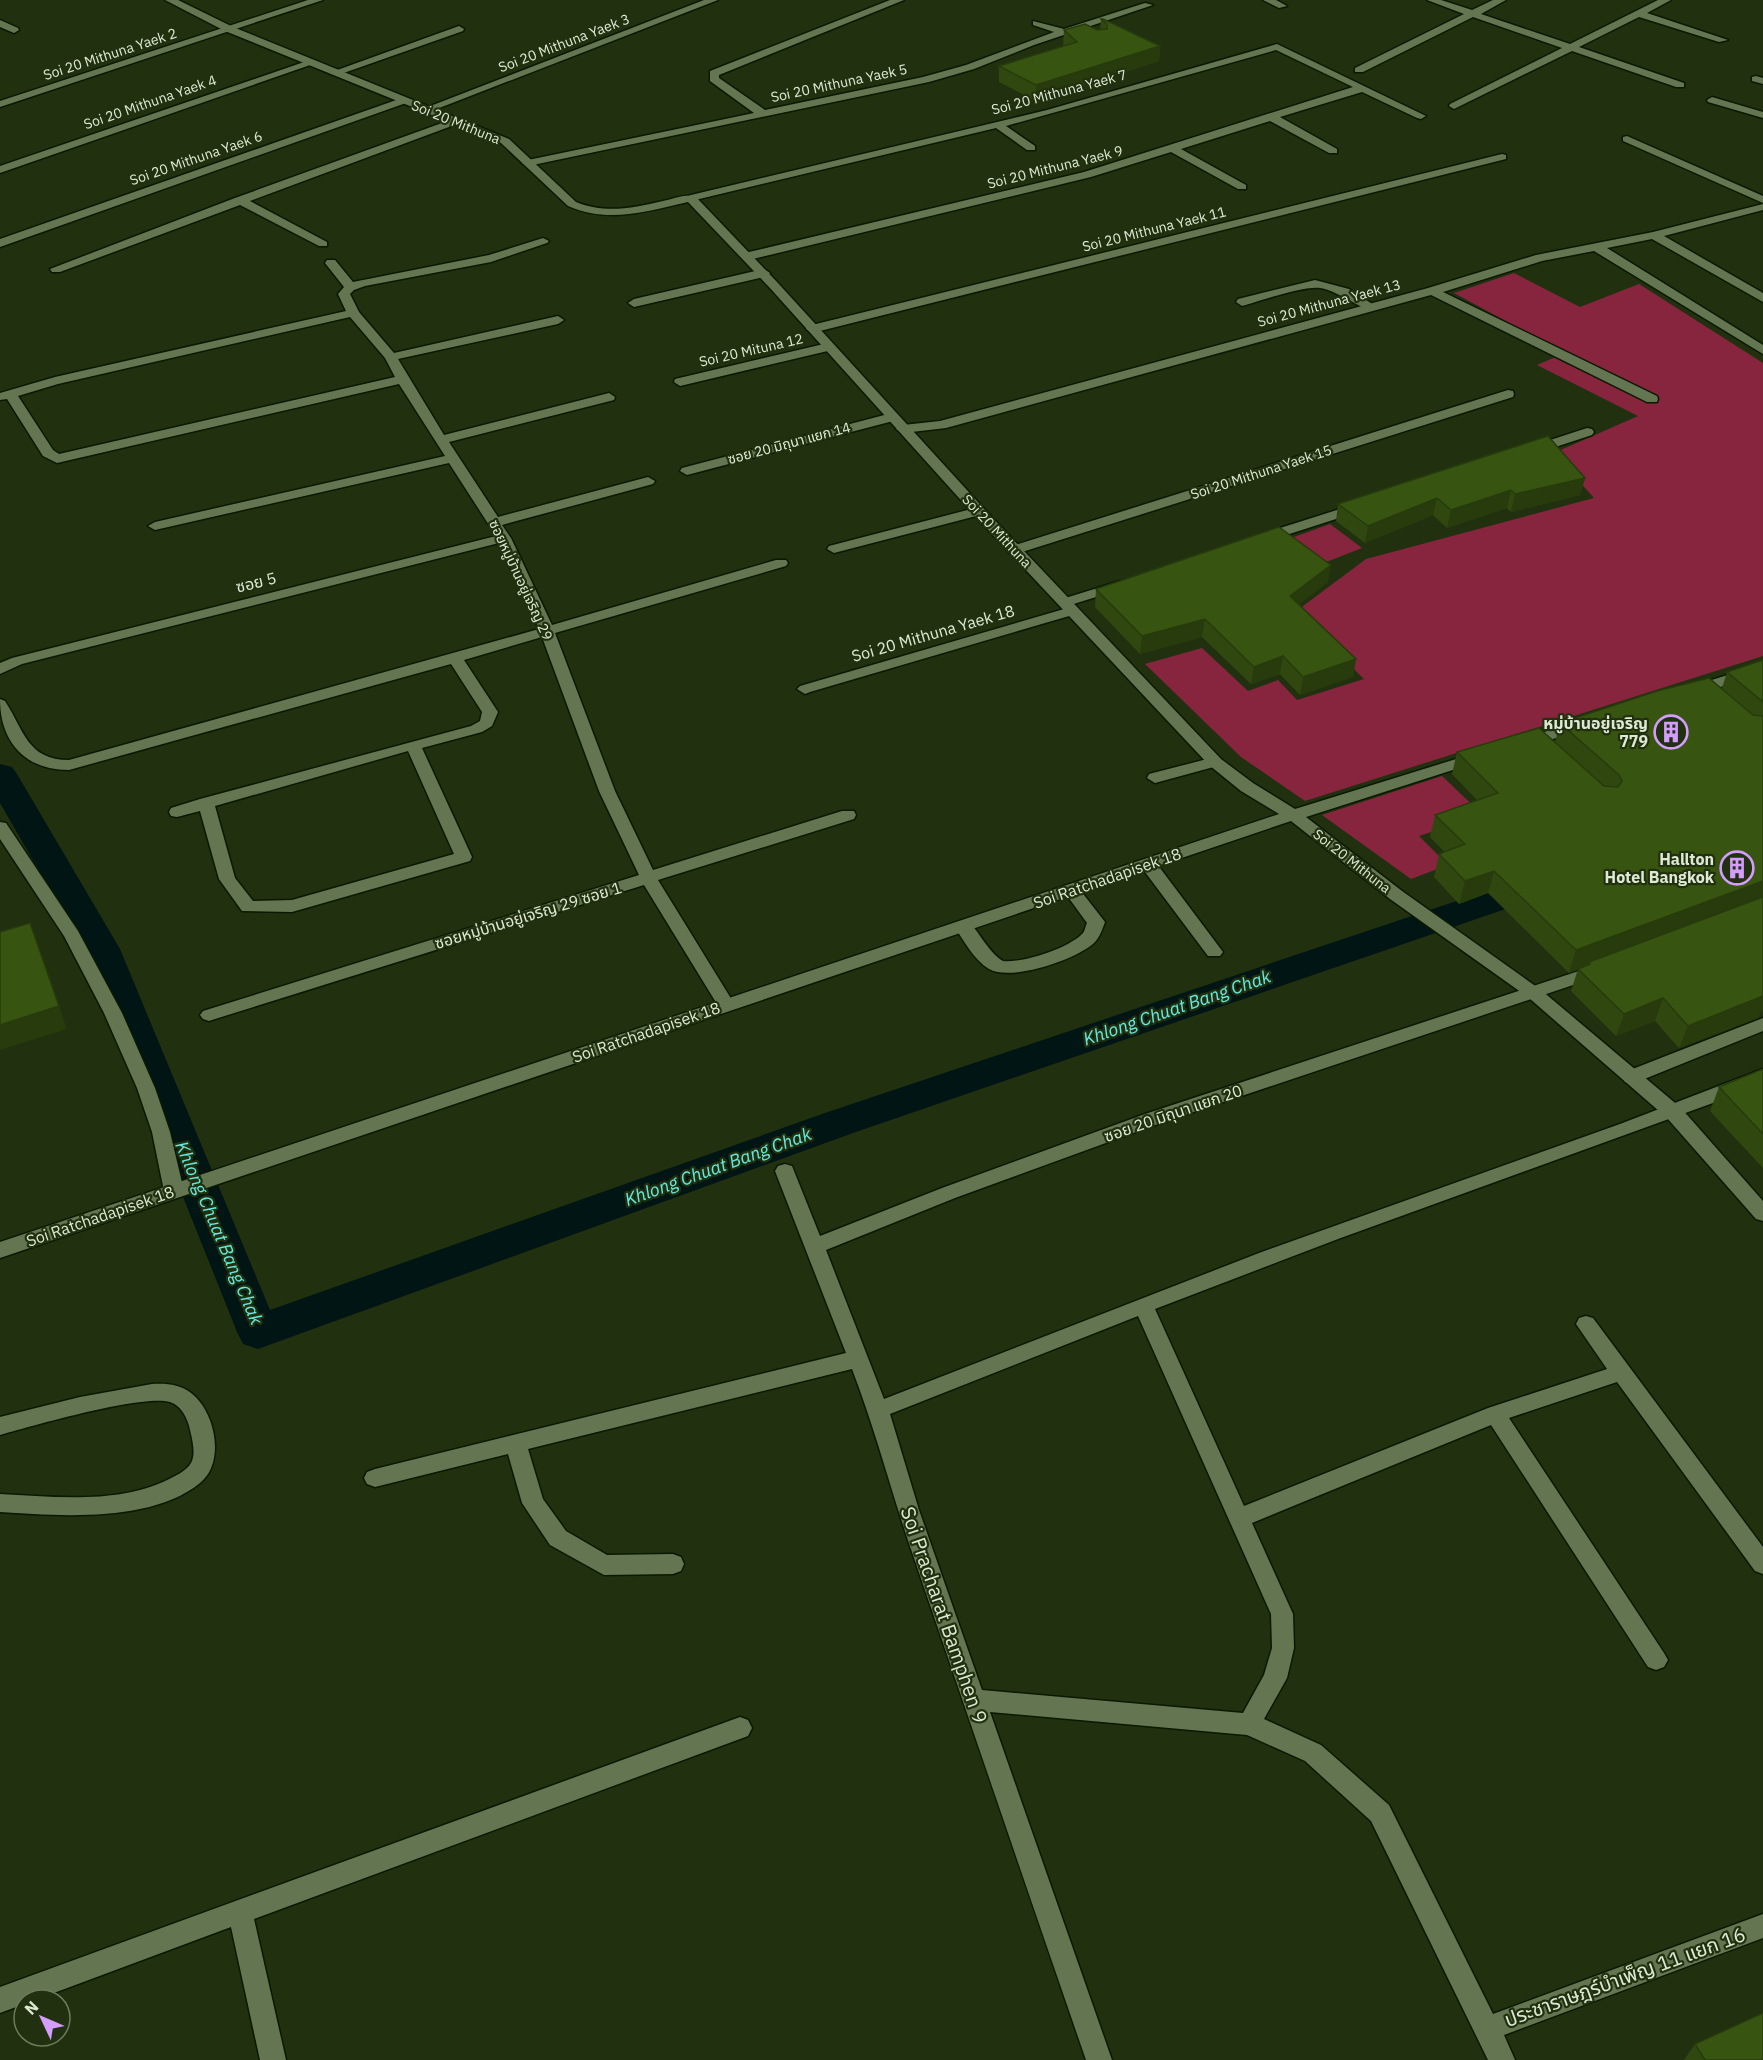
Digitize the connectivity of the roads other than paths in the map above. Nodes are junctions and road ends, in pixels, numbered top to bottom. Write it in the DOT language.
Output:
graph roads {
  1 [pos="170,0"];
  2 [pos="318,0"];
  3 [pos="713,0"];
  4 [pos="899,0"];
  5 [pos="1268,0"];
  6 [pos="1432,0"];
  7 [pos="1501,0"];
  8 [pos="1666,0"];
  9 [pos="1148,5"];
  10 [pos="1282,6"];
  11 [pos="1474,14"];
  12 [pos="1638,14"];
  13 [pos="0,22"];
  14 [pos="1037,23"];
  15 [pos="229,29"];
  16 [pos="459,29"];
  17 [pos="1075,29"];
  18 [pos="14,30"];
  19 [pos="1063,32"];
  20 [pos="1093,38"];
  21 [pos="1039,40"];
  22 [pos="1723,40"];
  23 [pos="1572,47"];
  24 [pos="1058,50"];
  25 [pos="311,63"];
  26 [pos="1359,70"];
  27 [pos="334,73"];
  28 [pos="1680,85"];
  29 [pos="1362,87"];
  30 [pos="1712,100"];
  31 [pos="402,101"];
  32 [pos="0,104"];
  33 [pos="1454,106"];
  34 [pos="425,110"];
  35 [pos="763,114"];
  36 [pos="1763,115"];
  37 [pos="1421,116"];
  38 [pos="1271,117"];
  39 [pos="453,122"];
  40 [pos="998,125"];
  41 [pos="1627,139"];
  42 [pos="1031,148"];
  43 [pos="1173,149"];
  44 [pos="1333,151"];
  45 [pos="1502,157"];
  46 [pos="528,163"];
  47 [pos="0,170"];
  48 [pos="1242,187"];
  49 [pos="691,198"];
  50 [pos="239,200"];
  51 [pos="1763,200"];
  52 [pos="1763,207"];
  53 [pos="1742,213"];
  54 [pos="1763,223"];
  55 [pos="1654,236"];
  56 [pos="543,241"];
  57 [pos="0,243"];
  58 [pos="323,244"];
  59 [pos="1595,246"];
  60 [pos="749,256"];
  61 [pos="332,263"];
  62 [pos="56,269"];
  63 [pos="764,273"];
  64 [pos="350,287"];
  65 [pos="1432,291"];
  66 [pos="1763,298"];
  67 [pos="1242,302"];
  68 [pos="633,303"];
  69 [pos="1371,308"];
  70 [pos="353,314"];
  71 [pos="558,320"];
  72 [pos="812,330"];
  73 [pos="828,347"];
  74 [pos="1763,350"];
  75 [pos="391,357"];
  76 [pos="402,379"];
  77 [pos="680,382"];
  78 [pos="1508,394"];
  79 [pos="6,396"];
  80 [pos="609,397"];
  81 [pos="1652,399"];
  82 [pos="892,417"];
  83 [pos="903,429"];
  84 [pos="1587,432"];
  85 [pos="443,440"];
  86 [pos="1519,455"];
  87 [pos="453,458"];
  88 [pos="687,471"];
  89 [pos="648,481"];
  90 [pos="1371,503"];
  91 [pos="979,512"];
  92 [pos="495,522"];
  93 [pos="155,526"];
  94 [pos="504,538"];
  95 [pos="1246,544"];
  96 [pos="834,549"];
  97 [pos="1014,550"];
  98 [pos="781,563"];
  99 [pos="1132,581"];
  100 [pos="1068,607"];
  101 [pos="547,631"];
  102 [pos="455,658"];
  103 [pos="0,669"];
  104 [pos="1763,669"];
  105 [pos="1700,688"];
  106 [pos="806,689"];
  107 [pos="1678,695"];
  108 [pos="1718,703"];
  109 [pos="0,704"];
  110 [pos="1590,723"];
  111 [pos="1535,740"];
  112 [pos="413,745"];
  113 [pos="1513,747"];
  114 [pos="1491,753"];
  115 [pos="1552,756"];
  116 [pos="1215,762"];
  117 [pos="1155,778"];
  118 [pos="206,803"];
  119 [pos="177,812"];
  120 [pos="848,814"];
  121 [pos="1293,815"];
  122 [pos="0,827"];
  123 [pos="1148,864"];
  124 [pos="648,877"];
  125 [pos="1071,890"];
  126 [pos="963,926"];
  127 [pos="1214,952"];
  128 [pos="1610,966"];
  129 [pos="1535,994"];
  130 [pos="726,1005"];
  131 [pos="209,1015"];
  132 [pos="1763,1024"];
  133 [pos="1763,1076"];
  134 [pos="1631,1077"];
  135 [pos="1674,1113"];
  136 [pos="785,1171"];
  137 [pos="180,1189"];
  138 [pos="1763,1214"];
  139 [pos="815,1246"];
  140 [pos="0,1250"];
  141 [pos="1143,1305"];
  142 [pos="1586,1324"];
  143 [pos="857,1359"];
  144 [pos="1620,1373"];
  145 [pos="878,1410"];
  146 [pos="1495,1414"];
  147 [pos="0,1426"];
  148 [pos="516,1443"];
  149 [pos="375,1478"];
  150 [pos="0,1503"];
  151 [pos="1240,1518"];
  152 [pos="673,1564"];
  153 [pos="1763,1564"];
  154 [pos="1656,1660"];
  155 [pos="973,1700"];
  156 [pos="1249,1724"];
  157 [pos="740,1728"];
  158 [pos="240,1911"];
  159 [pos="1763,1926"];
  160 [pos="0,2000"];
  161 [pos="1486,2029"];
  162 [pos="273,2060"];
  163 [pos="1099,2060"];
  164 [pos="1502,2060"];
  1 -- 15 [label="street, Soi 20 Mithuna"];
  2 -- 15 [label="street, Soi 20 Mithuna Yaek 2"];
  3 -- 34 [label="street, Soi 20 Mithuna Yaek 3"];
  4 -- 35 [label="street"];
  5 -- 10 [label="street"];
  6 -- 11 [label="street"];
  7 -- 11 [label="street"];
  8 -- 12 [label="street"];
  9 -- 17 [label="street, Soi 20 Mithuna Yaek 5"];
  11 -- 23 [label="street"];
  11 -- 26 [label="street"];
  12 -- 22 [label="street"];
  12 -- 23 [label="street"];
  13 -- 18 [label="street"];
  14 -- 19 [label="street"];
  15 -- 25 [label="street, Soi 20 Mithuna"];
  15 -- 32 [label="street, Soi 20 Mithuna Yaek 2"];
  16 -- 27 [label="street"];
  17 -- 19 [label="street, Soi 20 Mithuna Yaek 5"];
  17 -- 20 [label="street"];
  19 -- 21 [label="street, Soi 20 Mithuna Yaek 5"];
  21 -- 24 [label="street"];
  21 -- 35 [label="street, Soi 20 Mithuna Yaek 5"];
  23 -- 28 [label="street"];
  23 -- 33 [label="street"];
  25 -- 27 [label="street, Soi 20 Mithuna"];
  25 -- 47 [label="street, Soi 20 Mithuna Yaek 4"];
  27 -- 31 [label="street, Soi 20 Mithuna"];
  29 -- 37 [label="street, Soi 20 Mithuna Yaek 7"];
  29 -- 38 [label="street, Soi 20 Mithuna Yaek 9"];
  29 -- 40 [label="street, Soi 20 Mithuna Yaek 7"];
  30 -- 36 [label="street"];
  31 -- 34 [label="street, Soi 20 Mithuna"];
  31 -- 57 [label="street, Soi 20 Mithuna Yaek 6"];
  34 -- 39 [label="street, Soi 20 Mithuna"];
  35 -- 46 [label="street, Soi 20 Mithuna Yaek 5"];
  38 -- 43 [label="street, Soi 20 Mithuna Yaek 9"];
  38 -- 44 [label="street"];
  39 -- 46 [label="street, Soi 20 Mithuna"];
  39 -- 50 [label="street"];
  40 -- 42 [label="street"];
  40 -- 49 [label="street, Soi 20 Mithuna Yaek 7"];
  41 -- 51 [label="street"];
  43 -- 48 [label="street"];
  43 -- 60 [label="street, Soi 20 Mithuna Yaek 9"];
  45 -- 72 [label="street, Soi 20 Mithuna Yaek 11"];
  46 -- 49 [label="street, Soi 20 Mithuna"];
  49 -- 60 [label="street, Soi 20 Mithuna"];
  50 -- 58 [label="street"];
  50 -- 62 [label="street"];
  52 -- 53 [label="street, Soi 20 Mithuna Yaek 13"];
  53 -- 54 [label="street"];
  53 -- 55 [label="street, Soi 20 Mithuna Yaek 13"];
  55 -- 59 [label="street, Soi 20 Mithuna Yaek 13"];
  55 -- 66 [label="street"];
  56 -- 64 [label="street"];
  59 -- 65 [label="street, Soi 20 Mithuna Yaek 13"];
  59 -- 74 [label="street"];
  60 -- 63 [label="street, Soi 20 Mithuna"];
  61 -- 64 [label="street"];
  63 -- 68 [label="street"];
  63 -- 72 [label="street, Soi 20 Mithuna"];
  64 -- 70 [label="street"];
  65 -- 69 [label="street, Soi 20 Mithuna Yaek 13"];
  65 -- 81 [label="street"];
  67 -- 69 [label="street"];
  69 -- 83 [label="street, Soi 20 Mithuna Yaek 13"];
  70 -- 75 [label="street, ซอยหมู่บ้านอยู่เจริญ 29"];
  70 -- 79 [label="street"];
  71 -- 75 [label="street"];
  72 -- 73 [label="street, Soi 20 Mithuna"];
  73 -- 77 [label="street, Soi 20 Mituna 12"];
  73 -- 82 [label="street, Soi 20 Mithuna"];
  75 -- 76 [label="street, ซอยหมู่บ้านอยู่เจริญ 29"];
  76 -- 79 [label="street"];
  76 -- 85 [label="street, ซอยหมู่บ้านอยู่เจริญ 29"];
  78 -- 97 [label="street, Soi 20 Mithuna Yaek 15"];
  80 -- 85 [label="street"];
  82 -- 83 [label="street, Soi 20 Mithuna"];
  82 -- 88 [label="street, ซอย 20 มิถุนา แยก 14"];
  83 -- 91 [label="street, Soi 20 Mithuna"];
  84 -- 86 [label="street"];
  85 -- 87 [label="street, ซอยหมู่บ้านอยู่เจริญ 29"];
  87 -- 92 [label="street, ซอยหมู่บ้านอยู่เจริญ 29"];
  87 -- 93 [label="street"];
  89 -- 92 [label="street"];
  90 -- 95 [label="street"];
  91 -- 96 [label="street"];
  91 -- 97 [label="street, Soi 20 Mithuna"];
  92 -- 94 [label="street, ซอยหมู่บ้านอยู่เจริญ 29"];
  94 -- 101 [label="street, ซอยหมู่บ้านอยู่เจริญ 29"];
  94 -- 103 [label="street, ซอย 5"];
  97 -- 100 [label="street, Soi 20 Mithuna"];
  98 -- 101 [label="street"];
  99 -- 100 [label="street, Soi 20 Mithuna Yaek 18"];
  100 -- 106 [label="street, Soi 20 Mithuna Yaek 18"];
  100 -- 116 [label="street, Soi 20 Mithuna"];
  101 -- 102 [label="street"];
  101 -- 124 [label="street, ซอยหมู่บ้านอยู่เจริญ 29"];
  102 -- 109 [label="street"];
  102 -- 112 [label="street"];
  104 -- 105 [label="street"];
  105 -- 107 [label="street"];
  105 -- 108 [label="street"];
  110 -- 111 [label="street"];
  111 -- 113 [label="street"];
  111 -- 115 [label="street"];
  112 -- 118 [label="street"];
  112 -- 118 [label="street"];
  114 -- 121 [label="street, Soi Ratchadapisek 18"];
  116 -- 117 [label="street"];
  116 -- 121 [label="street, Soi 20 Mithuna"];
  118 -- 119 [label="street"];
  120 -- 124 [label="street, ซอยหมู่บ้านอยู่เจริญ 29 ซอย 1"];
  121 -- 123 [label="street, Soi Ratchadapisek 18"];
  121 -- 129 [label="street, Soi 20 Mithuna"];
  122 -- 137 [label="street"];
  123 -- 125 [label="street, Soi Ratchadapisek 18"];
  123 -- 127 [label="street"];
  124 -- 130 [label="street, ซอยหมู่บ้านอยู่เจริญ 29"];
  124 -- 131 [label="street, ซอยหมู่บ้านอยู่เจริญ 29 ซอย 1"];
  125 -- 126 [label="street, Soi Ratchadapisek 18"];
  125 -- 126 [label="street"];
  126 -- 130 [label="street, Soi Ratchadapisek 18"];
  128 -- 129 [label="street, ซอย 20 มิถุนา แยก 20"];
  129 -- 134 [label="street, Soi 20 Mithuna"];
  129 -- 139 [label="street, ซอย 20 มิถุนา แยก 20"];
  130 -- 137 [label="street, Soi Ratchadapisek 18"];
  132 -- 134 [label="street"];
  133 -- 135 [label="street"];
  134 -- 135 [label="street, Soi 20 Mithuna"];
  135 -- 138 [label="street, Soi 20 Mithuna"];
  135 -- 141 [label="street"];
  136 -- 139 [label="street, Soi Pracharat Bamphen 9"];
  137 -- 140 [label="street, Soi Ratchadapisek 18"];
  139 -- 143 [label="street, Soi Pracharat Bamphen 9"];
  141 -- 145 [label="street"];
  141 -- 151 [label="street"];
  142 -- 144 [label="street"];
  143 -- 145 [label="street, Soi Pracharat Bamphen 9"];
  143 -- 148 [label="street"];
  144 -- 146 [label="street"];
  144 -- 153 [label="street"];
  145 -- 155 [label="street, Soi Pracharat Bamphen 9"];
  146 -- 151 [label="street"];
  146 -- 154 [label="street"];
  147 -- 150 [label="street"];
  148 -- 149 [label="street"];
  148 -- 152 [label="street"];
  151 -- 156 [label="street"];
  155 -- 156 [label="street"];
  155 -- 163 [label="street, Soi Pracharat Bamphen 9"];
  156 -- 161 [label="street"];
  157 -- 158 [label="street"];
  158 -- 160 [label="street"];
  158 -- 162 [label="street"];
  159 -- 161 [label="street, ประชาราษฎร์บำเพ็ญ 11 แยก 16"];
  161 -- 164 [label="street"];
}
